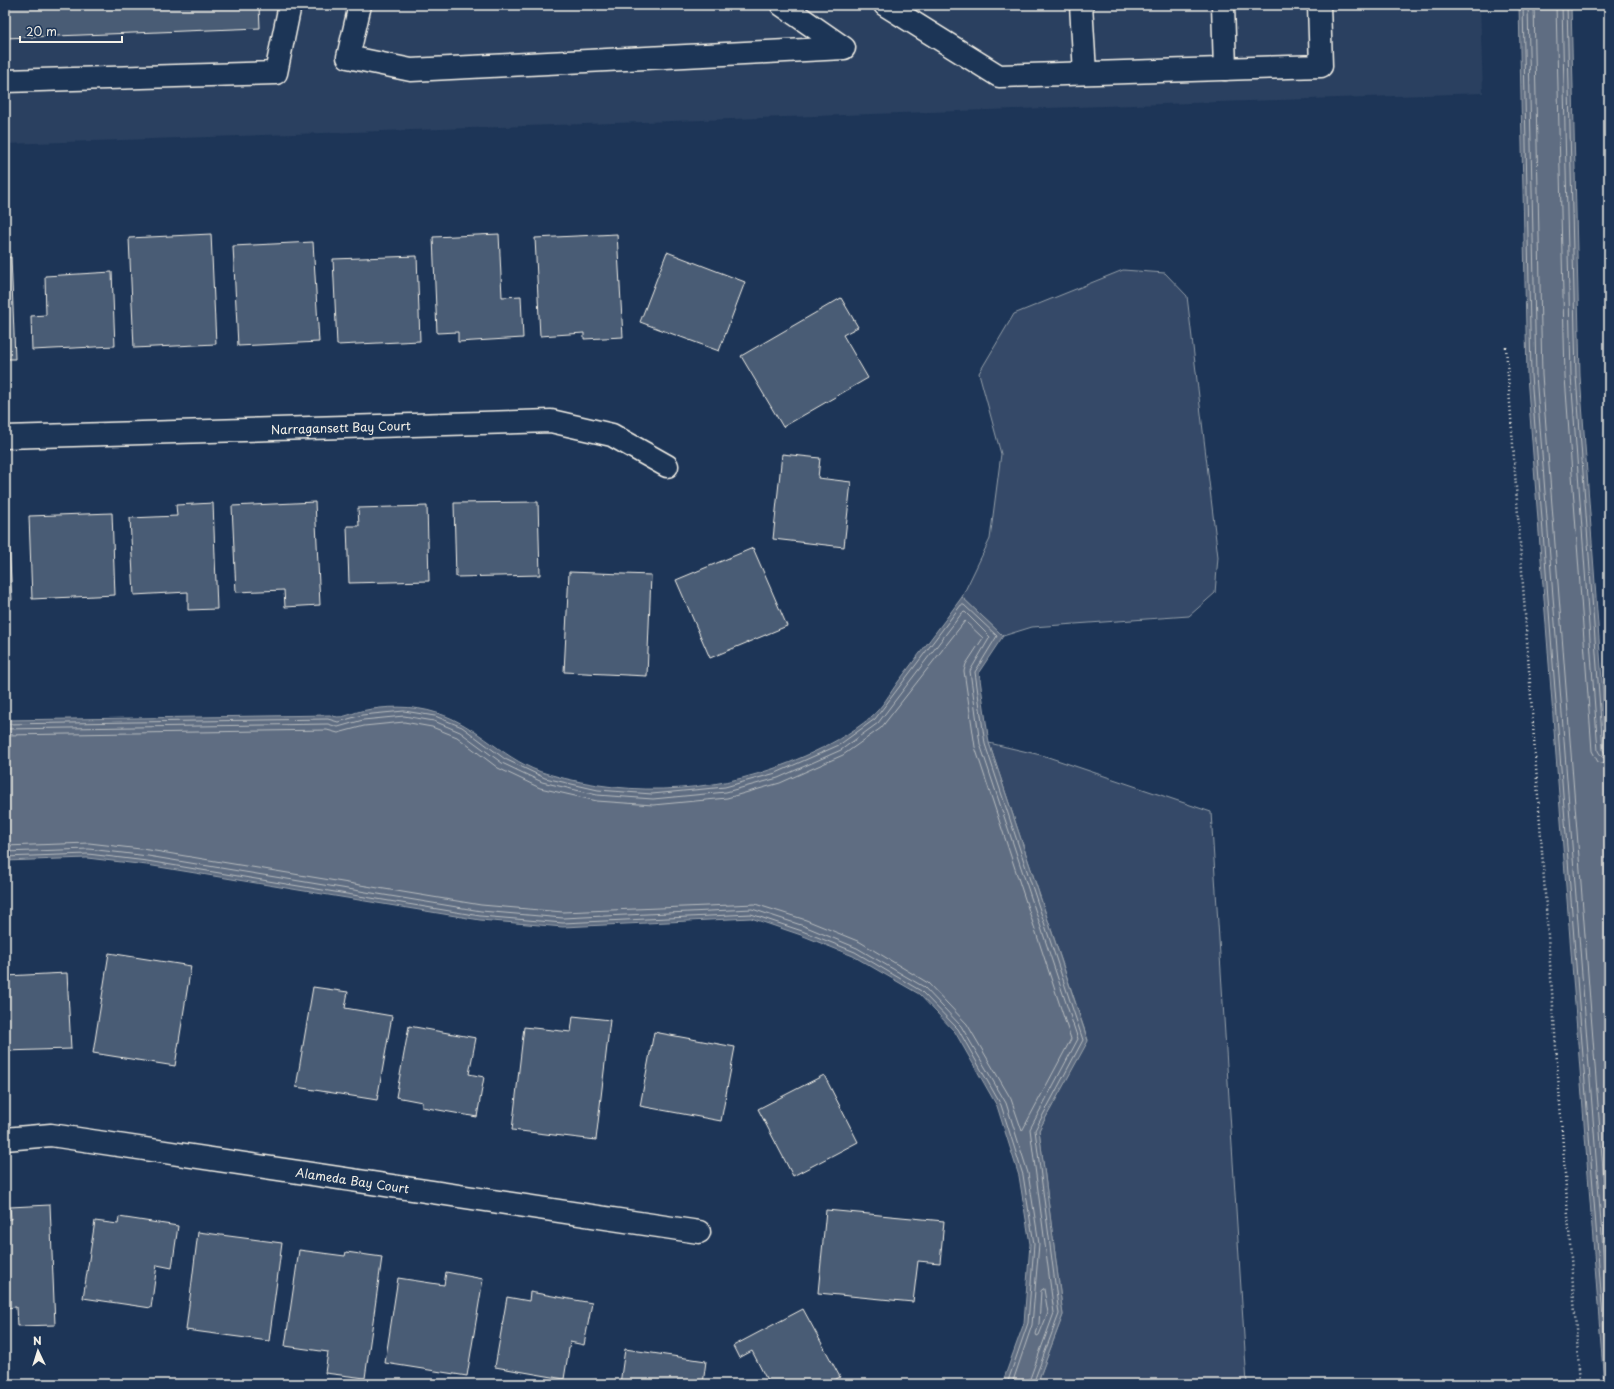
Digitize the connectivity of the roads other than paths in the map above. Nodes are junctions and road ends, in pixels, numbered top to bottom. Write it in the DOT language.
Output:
graph roads {
  1 [pos="290,5"];
  2 [pos="360,5"];
  3 [pos="782,5"];
  4 [pos="885,5"];
  5 [pos="1081,5"];
  6 [pos="1223,5"];
  7 [pos="1319,5"];
  8 [pos="1225,69"];
  9 [pos="1085,73"];
  10 [pos="5,81"];
  11 [pos="5,437"];
  12 [pos="667,466"];
  13 [pos="5,1139"];
  14 [pos="699,1232"];
  1 -- 10 [label="street"];
  2 -- 3 [label="street"];
  4 -- 9 [label="street"];
  5 -- 9 [label="street"];
  6 -- 8 [label="street"];
  7 -- 8 [label="street"];
  8 -- 9 [label="street"];
  11 -- 12 [label="street, Narragansett Bay Court"];
  13 -- 14 [label="street, Alameda Bay Court"];
}
